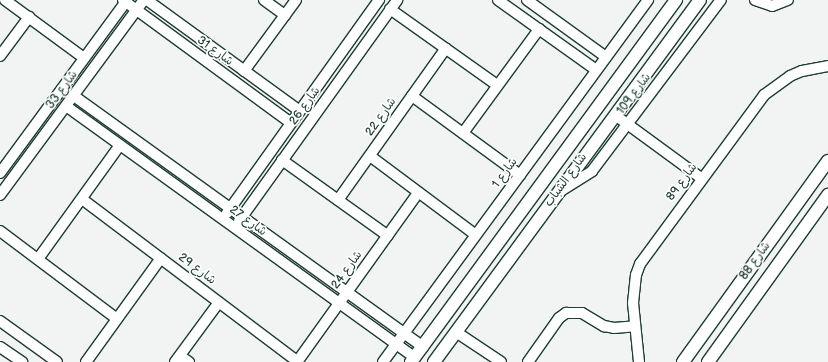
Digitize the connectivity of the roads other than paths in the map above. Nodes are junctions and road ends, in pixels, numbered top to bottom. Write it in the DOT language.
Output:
graph roads {
  1 [pos="5,0"];
  2 [pos="146,0"];
  3 [pos="264,0"];
  4 [pos="296,0"];
  5 [pos="379,0"];
  6 [pos="397,0"];
  7 [pos="498,0"];
  8 [pos="527,0"];
  9 [pos="648,0"];
  10 [pos="676,0"];
  11 [pos="700,0"];
  12 [pos="721,0"];
  13 [pos="755,0"];
  14 [pos="788,0"];
  15 [pos="125,1"];
  16 [pos="390,9"];
  17 [pos="137,10"];
  18 [pos="285,15"];
  19 [pos="28,17"];
  20 [pos="539,29"];
  21 [pos="446,48"];
  22 [pos="0,56"];
  23 [pos="606,57"];
  24 [pos="84,58"];
  25 [pos="828,66"];
  26 [pos="596,70"];
  27 [pos="244,71"];
  28 [pos="498,85"];
  29 [pos="74,96"];
  30 [pos="412,96"];
  31 [pos="66,106"];
  32 [pos="300,111"];
  33 [pos="615,115"];
  34 [pos="291,123"];
  35 [pos="627,124"];
  36 [pos="581,130"];
  37 [pos="463,133"];
  38 [pos="596,140"];
  39 [pos="120,146"];
  40 [pos="370,156"];
  41 [pos="282,160"];
  42 [pos="828,161"];
  43 [pos="0,173"];
  44 [pos="520,175"];
  45 [pos="701,178"];
  46 [pos="418,193"];
  47 [pos="557,193"];
  48 [pos="828,195"];
  49 [pos="0,196"];
  50 [pos="82,199"];
  51 [pos="338,200"];
  52 [pos="230,208"];
  53 [pos="242,216"];
  54 [pos="222,219"];
  55 [pos="234,227"];
  56 [pos="0,231"];
  57 [pos="476,235"];
  58 [pos="388,236"];
  59 [pos="160,258"];
  60 [pos="38,259"];
  61 [pos="347,292"];
  62 [pos="219,302"];
  63 [pos="339,303"];
  64 [pos="117,319"];
  65 [pos="0,321"];
  66 [pos="635,326"];
  67 [pos="456,332"];
  68 [pos="404,333"];
  69 [pos="396,344"];
  70 [pos="0,347"];
  71 [pos="422,347"];
  72 [pos="177,359"];
  73 [pos="413,360"];
  74 [pos="22,362"];
  75 [pos="57,362"];
  76 [pos="86,362"];
  77 [pos="188,362"];
  78 [pos="297,362"];
  79 [pos="383,362"];
  80 [pos="434,362"];
  81 [pos="501,362"];
  82 [pos="528,362"];
  83 [pos="639,362"];
  84 [pos="682,362"];
  85 [pos="708,362"];
  1 -- 19 [label="street"];
  2 -- 17 [label="street, شارع 33"];
  2 -- 27 [label="street, شارع 31"];
  3 -- 18 [label="street"];
  4 -- 18 [label="street"];
  5 -- 32 [label="street, شارع 26"];
  6 -- 16 [label="street, شارع 26"];
  7 -- 20 [label="street"];
  8 -- 23 [label="street"];
  9 -- 23 [label="street, شارع 1"];
  10 -- 36 [label="street, شارع الشباب"];
  11 -- 33 [label="street, شارع الشباب"];
  12 -- 35 [label="street, شارع 109"];
  13 -- 14 [label="street"];
  15 -- 17 [label="street, شارع 31"];
  15 -- 24 [label="street, شارع 33"];
  16 -- 21 [label="street"];
  16 -- 41 [label="street, شارع 26"];
  17 -- 29 [label="street, شارع 33"];
  17 -- 34 [label="street, شارع 31"];
  18 -- 27 [label="street"];
  19 -- 22 [label="street"];
  19 -- 24 [label="street"];
  20 -- 26 [label="street"];
  20 -- 28 [label="street"];
  21 -- 28 [label="street"];
  21 -- 30 [label="street, شارع 22"];
  23 -- 26 [label="street, شارع 1"];
  24 -- 43 [label="street, شارع 33"];
  25 -- 45 [label="street, شارع 89"];
  26 -- 44 [label="street, شارع 1"];
  27 -- 32 [label="street, شارع 31"];
  28 -- 37 [label="street"];
  29 -- 31 [label="street, شارع 33"];
  29 -- 52 [label="street, شارع 27"];
  30 -- 37 [label="street"];
  30 -- 40 [label="street, شارع 22"];
  31 -- 39 [label="street, شارع 27"];
  31 -- 49 [label="street, شارع 33"];
  32 -- 34 [label="street, شارع 26"];
  33 -- 35 [label="street"];
  33 -- 38 [label="street, شارع الشباب"];
  34 -- 52 [label="street, شارع 26"];
  35 -- 45 [label="street"];
  35 -- 47 [label="street, شارع 109"];
  36 -- 38 [label="street"];
  36 -- 71 [label="street, شارع الشباب"];
  37 -- 44 [label="street"];
  38 -- 47 [label="street, شارع الشباب"];
  39 -- 50 [label="street"];
  39 -- 54 [label="street, شارع 27"];
  40 -- 46 [label="street"];
  40 -- 51 [label="street, شارع 22"];
  41 -- 51 [label="street"];
  41 -- 53 [label="street, شارع 26"];
  42 -- 84 [label="street, شارع 88"];
  44 -- 57 [label="street, شارع 1"];
  45 -- 66 [label="street, شارع 89"];
  46 -- 57 [label="street"];
  46 -- 58 [label="street, شارع 24"];
  47 -- 67 [label="street, شارع الشباب"];
  48 -- 85 [label="street, شارع 88"];
  50 -- 59 [label="street, شارع 29"];
  50 -- 60 [label="street"];
  51 -- 58 [label="street"];
  52 -- 53 [label="street, شارع 27"];
  52 -- 54 [label="street, شارع 26"];
  53 -- 55 [label="street, شارع 26"];
  53 -- 61 [label="street, شارع 27"];
  54 -- 55 [label="street, شارع 27"];
  55 -- 63 [label="street, شارع 27"];
  56 -- 60 [label="street"];
  57 -- 68 [label="street, شارع 1"];
  58 -- 61 [label="street, شارع 24"];
  59 -- 62 [label="street, شارع 29"];
  59 -- 64 [label="street"];
  60 -- 64 [label="street"];
  61 -- 63 [label="street, شارع 24"];
  61 -- 68 [label="street, شارع 27"];
  62 -- 72 [label="street"];
  62 -- 78 [label="street, شارع 29"];
  63 -- 69 [label="street, شارع 27"];
  63 -- 78 [label="street, شارع 24"];
  64 -- 76 [label="street"];
  65 -- 75 [label="street"];
  66 -- 82 [label="street"];
  66 -- 83 [label="street, شارع 89"];
  67 -- 80 [label="street, شارع الشباب"];
  67 -- 81 [label="street"];
  68 -- 69 [label="street, شارع 1"];
  68 -- 71 [label="street, شارع 27"];
  69 -- 73 [label="street, شارع 27"];
  69 -- 79 [label="street, شارع 1"];
  70 -- 74 [label="street"];
  71 -- 73 [label="street, شارع الشباب"];
  72 -- 77 [label="street"];
}
